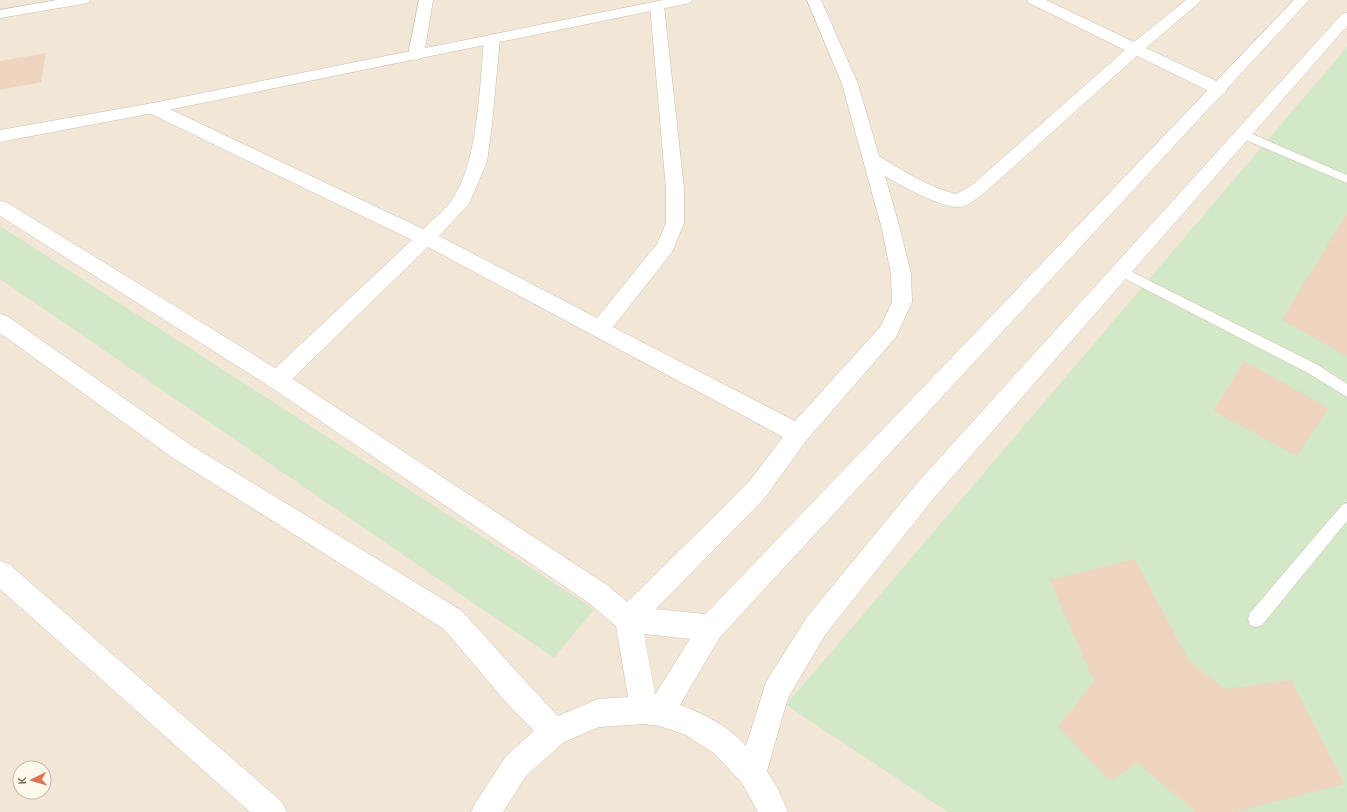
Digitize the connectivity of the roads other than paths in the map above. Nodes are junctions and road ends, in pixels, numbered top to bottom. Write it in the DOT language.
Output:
graph roads {
  1 [pos="83,0"];
  2 [pos="426,0"];
  3 [pos="685,0"];
  4 [pos="814,0"];
  5 [pos="1034,0"];
  6 [pos="1195,0"];
  7 [pos="1302,0"];
  8 [pos="657,6"];
  9 [pos="0,14"];
  10 [pos="1347,17"];
  11 [pos="492,39"];
  12 [pos="1135,49"];
  13 [pos="416,55"];
  14 [pos="1219,90"];
  15 [pos="153,108"];
  16 [pos="1243,134"];
  17 [pos="0,136"];
  18 [pos="871,158"];
  19 [pos="1347,179"];
  20 [pos="0,207"];
  21 [pos="426,238"];
  22 [pos="1120,271"];
  23 [pos="0,322"];
  24 [pos="600,330"];
  25 [pos="278,380"];
  26 [pos="1347,391"];
  27 [pos="798,434"];
  28 [pos="1347,510"];
  29 [pos="0,573"];
  30 [pos="628,619"];
  31 [pos="1256,619"];
  32 [pos="711,628"];
  33 [pos="652,711"];
  34 [pos="554,732"];
  35 [pos="752,774"];
  36 [pos="272,812"];
  37 [pos="486,812"];
  38 [pos="773,812"];
  1 -- 9 [label="main road"];
  2 -- 13 [label="main road"];
  3 -- 8 [label="main road"];
  4 -- 18 [label="main road"];
  5 -- 12 [label="main road"];
  6 -- 12 [label="main road"];
  7 -- 14 [label="main road"];
  8 -- 11 [label="main road"];
  8 -- 24 [label="main road"];
  10 -- 16 [label="main road"];
  11 -- 13 [label="main road"];
  11 -- 21 [label="main road"];
  12 -- 14 [label="main road"];
  12 -- 18 [label="main road"];
  13 -- 15 [label="main road"];
  14 -- 32 [label="main road"];
  15 -- 17 [label="main road"];
  15 -- 21 [label="main road"];
  16 -- 19 [label="lane"];
  16 -- 22 [label="main road"];
  18 -- 27 [label="main road"];
  20 -- 25 [label="main road"];
  21 -- 24 [label="main road"];
  21 -- 25 [label="main road"];
  22 -- 26 [label="lane"];
  22 -- 35 [label="main road"];
  23 -- 34 [label="main road"];
  24 -- 27 [label="main road"];
  25 -- 30 [label="main road"];
  27 -- 30 [label="main road"];
  28 -- 31 [label="lane"];
  29 -- 36 [label="main road"];
  30 -- 32 [label="main road"];
  30 -- 33 [label="main road"];
  32 -- 33 [label="main road"];
  33 -- 34 [label="main road"];
  33 -- 35 [label="main road"];
  34 -- 37 [label="main road"];
  35 -- 38 [label="main road"];
}
